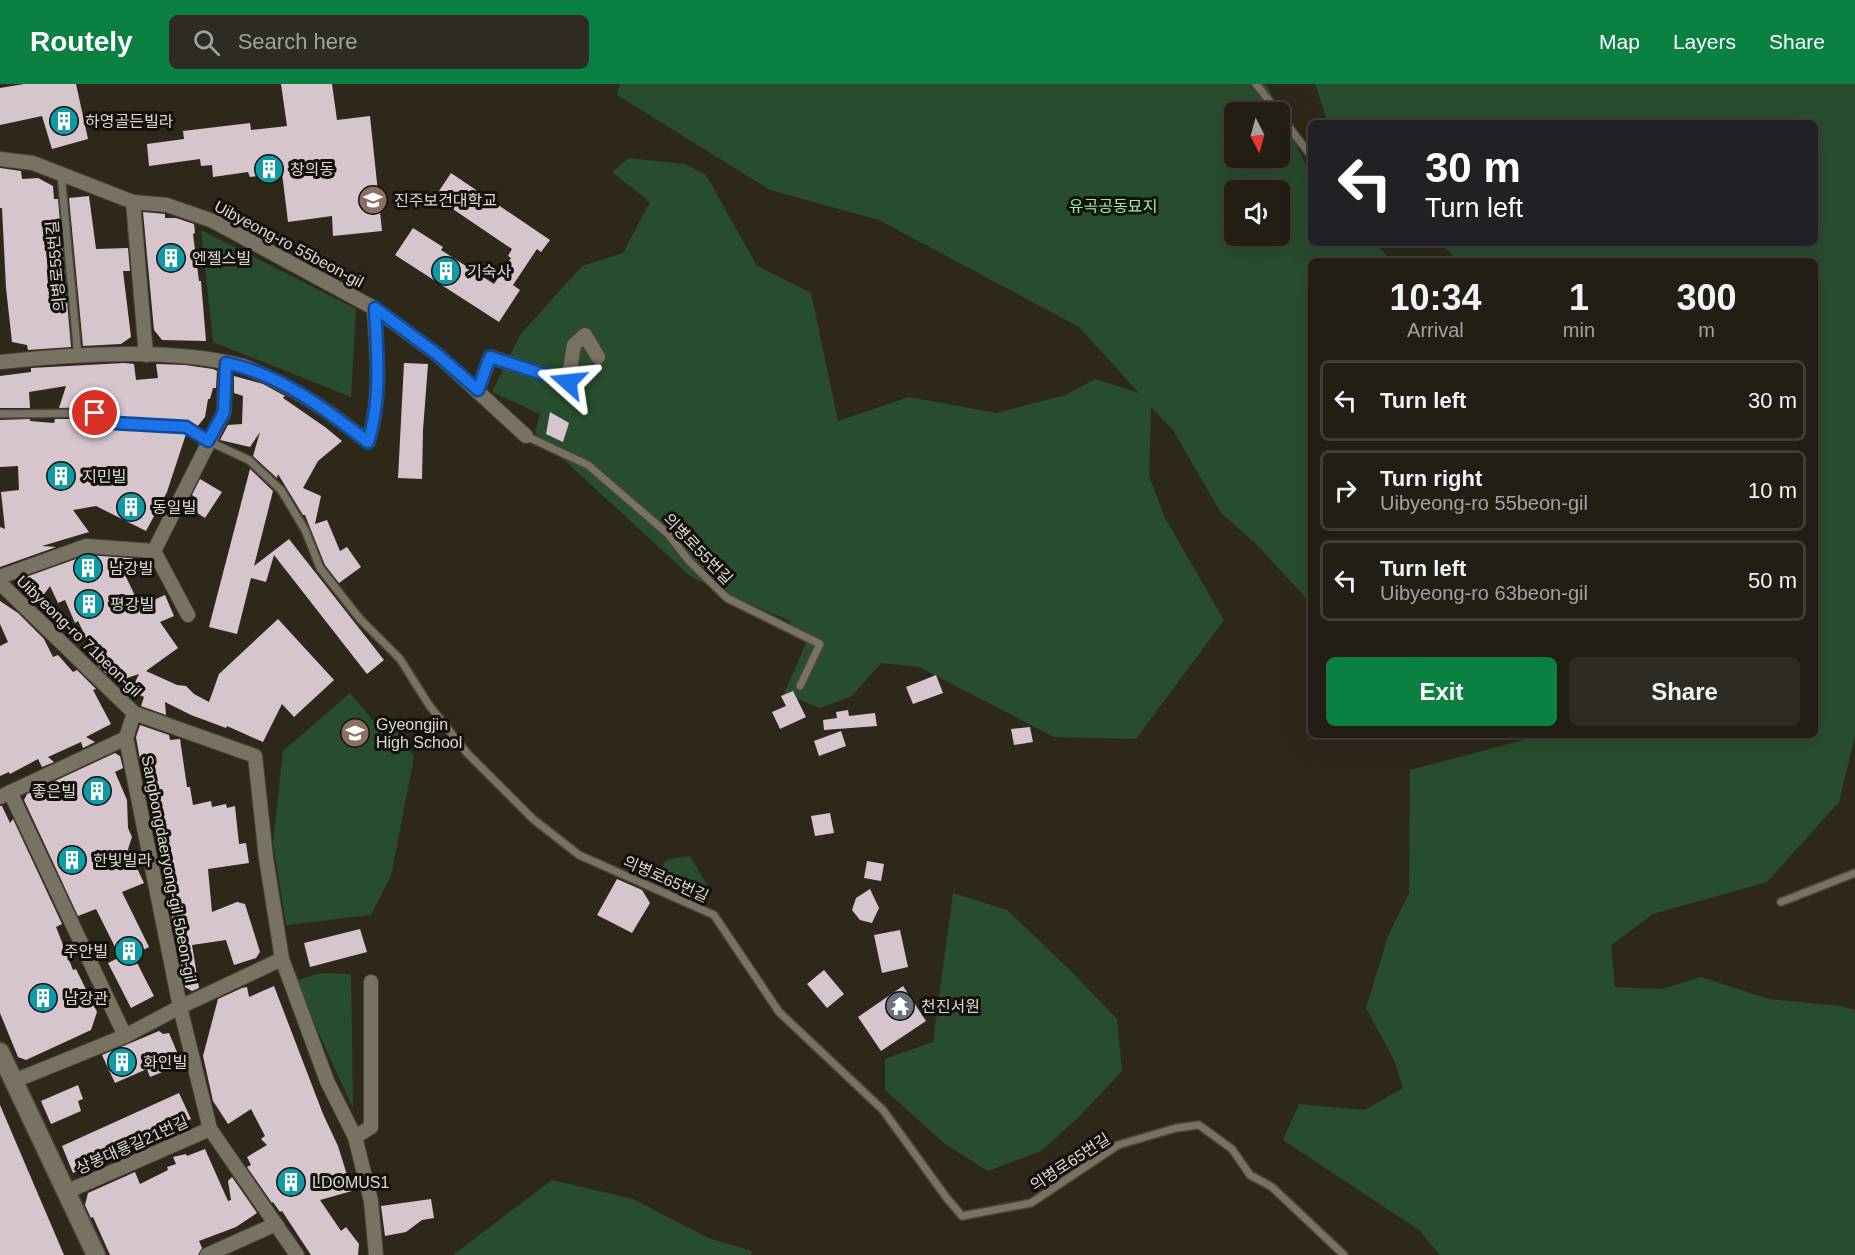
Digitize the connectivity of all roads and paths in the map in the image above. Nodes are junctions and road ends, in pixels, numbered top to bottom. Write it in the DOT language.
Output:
graph roads {
  1 [pos="1256,84"];
  2 [pos="1270,102"];
  3 [pos="1290,128"];
  4 [pos="1308,152"];
  5 [pos="0,159"];
  6 [pos="61,174"];
  7 [pos="134,202"];
  8 [pos="375,308"];
  9 [pos="146,355"];
  10 [pos="78,357"];
  11 [pos="598,357"];
  12 [pos="0,362"];
  13 [pos="226,363"];
  14 [pos="478,390"];
  15 [pos="0,414"];
  16 [pos="526,436"];
  17 [pos="208,441"];
  18 [pos="154,550"];
  19 [pos="0,577"];
  20 [pos="0,583"];
  21 [pos="189,615"];
  22 [pos="800,686"];
  23 [pos="134,713"];
  24 [pos="126,738"];
  25 [pos="5,794"];
  26 [pos="1855,873"];
  27 [pos="1781,902"];
  28 [pos="282,960"];
  29 [pos="371,982"];
  30 [pos="180,1007"];
  31 [pos="125,1036"];
  32 [pos="0,1052"];
  33 [pos="14,1081"];
  34 [pos="210,1129"];
  35 [pos="355,1137"];
  36 [pos="66,1192"];
  37 [pos="276,1224"];
  38 [pos="96,1255"];
  39 [pos="207,1255"];
  40 [pos="297,1255"];
  41 [pos="376,1255"];
  42 [pos="1344,1255"];
  1 -- 2 [label="lane"];
  3 -- 4 [label="lane"];
  5 -- 6 [label="street, Uibyeong-ro 55beon-gil"];
  6 -- 7 [label="street, Uibyeong-ro 55beon-gil"];
  6 -- 10 [label="lane, 의병로55번길"];
  7 -- 8 [label="street, Uibyeong-ro 55beon-gil"];
  7 -- 9 [label="street"];
  8 -- 13 [label="street"];
  8 -- 14 [label="street, Uibyeong-ro 55beon-gil"];
  9 -- 10 [label="street"];
  9 -- 13 [label="street"];
  10 -- 12 [label="street"];
  11 -- 14 [label="street"];
  13 -- 17 [label="street"];
  14 -- 16 [label="street, Uibyeong-ro 55beon-gil"];
  15 -- 17 [label="lane, 의병로65번길"];
  16 -- 22 [label="lane, 의병로55번길"];
  17 -- 18 [label="street"];
  17 -- 42 [label="lane, 의병로65번길"];
  18 -- 19 [label="street, Uibyeong-ro 71beon-gil"];
  18 -- 21 [label="street"];
  20 -- 23 [label="street, Uibyeong-ro 71beon-gil"];
  23 -- 24 [label="street, Sangbongdaeryong-gil 5beon-gil"];
  23 -- 28 [label="street"];
  24 -- 25 [label="street, Sangbongdaeryong-gil 5beon-gil"];
  24 -- 30 [label="street, Sangbongdaeryong-gil 5beon-gil"];
  25 -- 31 [label="street, Sangbongdaeryong-gil 5beon-gil"];
  26 -- 27 [label="lane"];
  28 -- 30 [label="street"];
  28 -- 35 [label="street"];
  29 -- 35 [label="street"];
  30 -- 31 [label="street"];
  30 -- 34 [label="street, Sangbongdaeryong-gil 5beon-gil"];
  31 -- 33 [label="street"];
  32 -- 33 [label="street"];
  33 -- 36 [label="street"];
  34 -- 36 [label="street, 상봉대룡길21번길"];
  34 -- 37 [label="street"];
  35 -- 41 [label="street"];
  36 -- 38 [label="street"];
  37 -- 39 [label="street"];
  37 -- 40 [label="street"];
}
